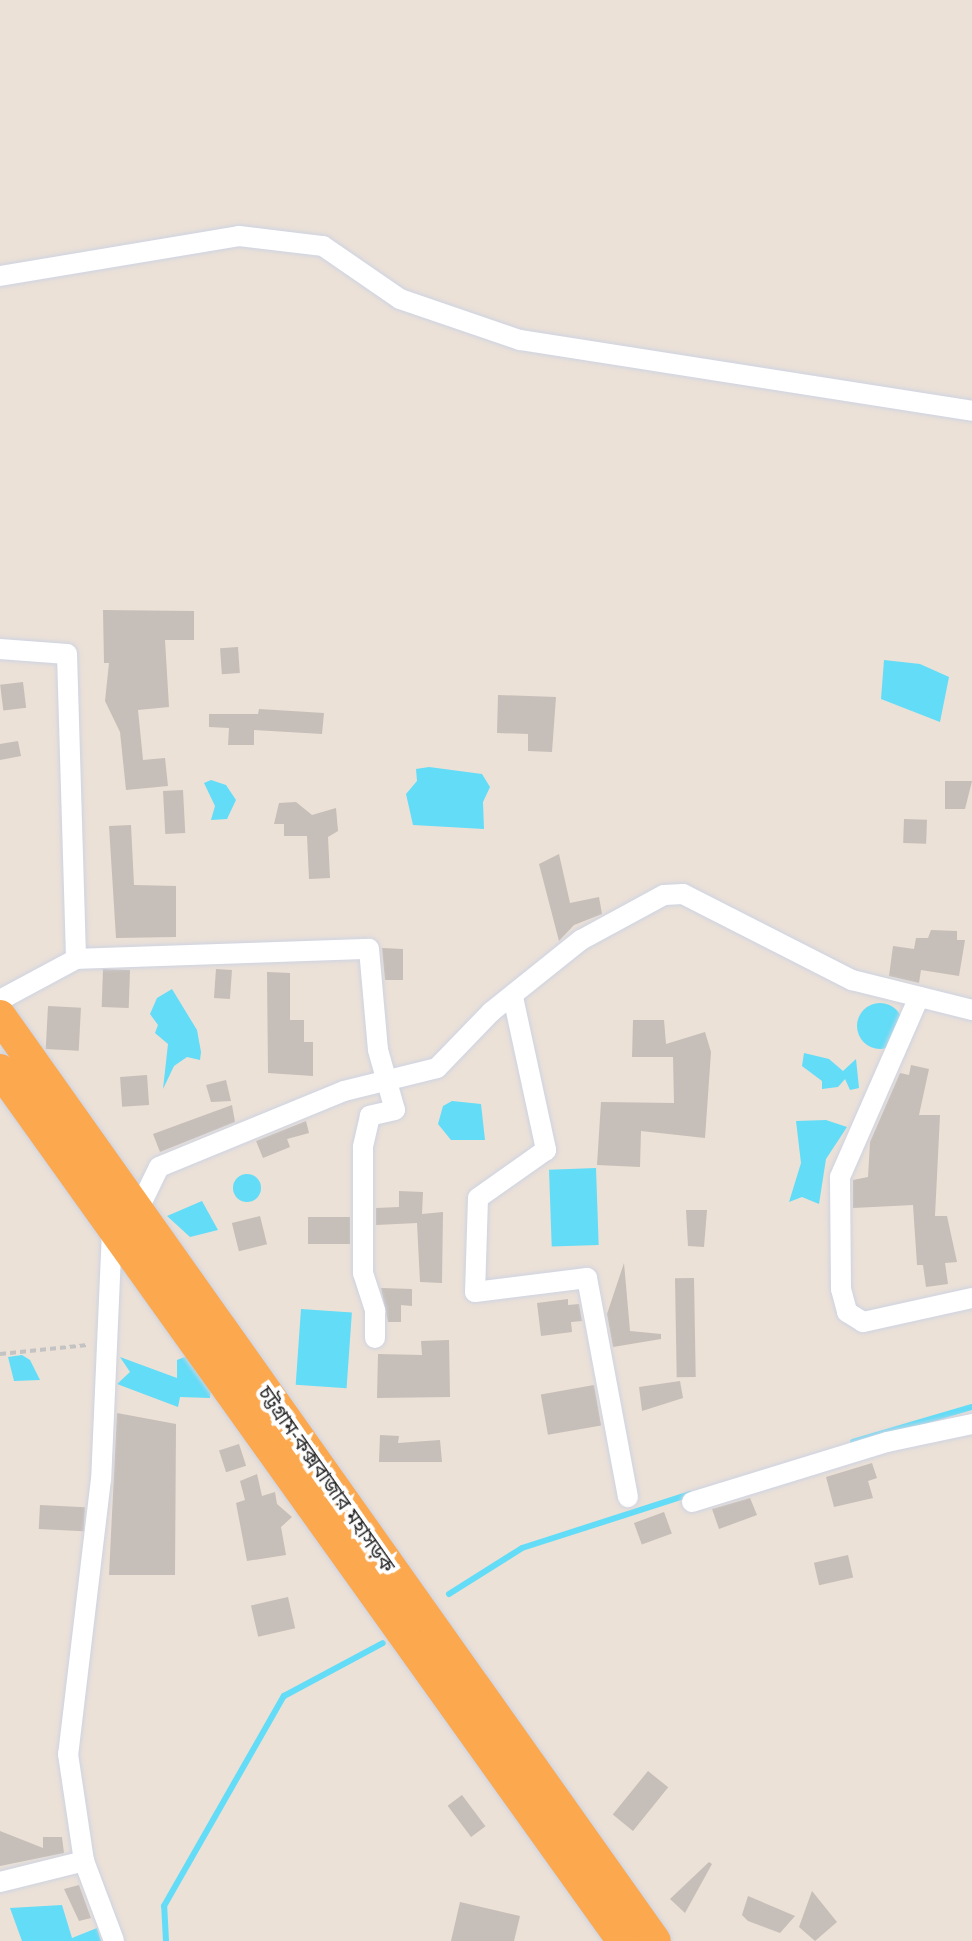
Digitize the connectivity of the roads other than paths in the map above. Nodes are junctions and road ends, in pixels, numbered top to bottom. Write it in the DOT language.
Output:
graph roads {
  1 [pos="0,276"];
  2 [pos="972,411"];
  3 [pos="0,649"];
  4 [pos="76,959"];
  5 [pos="513,997"];
  6 [pos="919,997"];
  7 [pos="0,1000"];
  8 [pos="972,1010"];
  9 [pos="0,1016"];
  10 [pos="0,1070"];
  11 [pos="385,1081"];
  12 [pos="140,1206"];
  13 [pos="112,1231"];
  14 [pos="972,1298"];
  15 [pos="375,1338"];
  16 [pos="972,1424"];
  17 [pos="628,1497"];
  18 [pos="692,1502"];
  19 [pos="84,1861"];
  20 [pos="0,1882"];
  21 [pos="114,1941"];
  22 [pos="623,1941"];
  23 [pos="655,1941"];
  1 -- 2 [label="street"];
  3 -- 4 [label="street"];
  4 -- 7 [label="street"];
  4 -- 11 [label="street"];
  5 -- 6 [label="street"];
  5 -- 11 [label="street"];
  5 -- 17 [label="street"];
  6 -- 8 [label="street"];
  6 -- 14 [label="street"];
  9 -- 12 [label="highway, চট্টগ্রাম-কক্সবাজার মহাসড়ক"];
  10 -- 13 [label="highway, চট্টগ্রাম-কক্সবাজার মহাসড়ক"];
  11 -- 12 [label="street"];
  11 -- 15 [label="street"];
  12 -- 23 [label="highway, চট্টগ্রাম-কক্সবাজার মহাসড়ক"];
  13 -- 19 [label="street"];
  13 -- 22 [label="highway, চট্টগ্রাম-কক্সবাজার মহাসড়ক"];
  16 -- 18 [label="street"];
  19 -- 20 [label="street"];
  19 -- 21 [label="street"];
}
